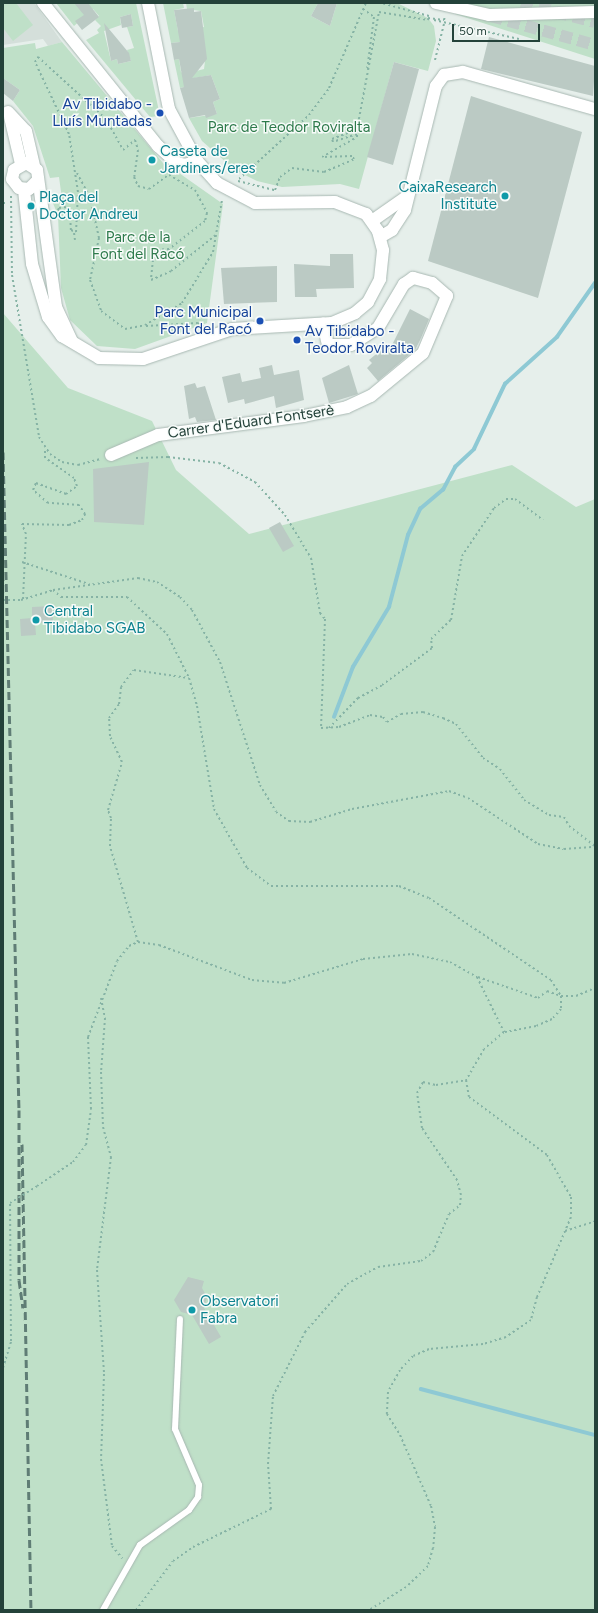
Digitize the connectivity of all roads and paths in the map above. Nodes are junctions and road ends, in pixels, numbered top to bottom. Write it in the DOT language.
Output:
graph roads {
  1 [pos="43,3"];
  2 [pos="148,3"];
  3 [pos="366,3"];
  4 [pos="381,3"];
  5 [pos="436,3"];
  6 [pos="363,9"];
  7 [pos="447,11"];
  8 [pos="595,12"];
  9 [pos="428,18"];
  10 [pos="434,20"];
  11 [pos="444,24"];
  12 [pos="519,40"];
  13 [pos="435,60"];
  14 [pos="367,72"];
  15 [pos="595,109"];
  16 [pos="5,110"];
  17 [pos="197,160"];
  18 [pos="21,164"];
  19 [pos="34,166"];
  20 [pos="175,168"];
  21 [pos="77,172"];
  22 [pos="169,174"];
  23 [pos="239,179"];
  24 [pos="38,180"];
  25 [pos="236,183"];
  26 [pos="24,190"];
  27 [pos="406,197"];
  28 [pos="222,200"];
  29 [pos="3,203"];
  30 [pos="7,203"];
  31 [pos="11,210"];
  32 [pos="56,214"];
  33 [pos="372,221"];
  34 [pos="74,233"];
  35 [pos="217,234"];
  36 [pos="380,237"];
  37 [pos="75,240"];
  38 [pos="324,324"];
  39 [pos="145,325"];
  40 [pos="204,327"];
  41 [pos="72,342"];
  42 [pos="45,449"];
  43 [pos="111,455"];
  44 [pos="128,459"];
  45 [pos="543,520"];
  46 [pos="22,562"];
  47 [pos="90,584"];
  48 [pos="53,590"];
  49 [pos="22,599"];
  50 [pos="3,600"];
  51 [pos="189,678"];
  52 [pos="328,729"];
  53 [pos="595,846"];
  54 [pos="138,942"];
  55 [pos="477,977"];
  56 [pos="595,988"];
  57 [pos="561,996"];
  58 [pos="101,997"];
  59 [pos="504,1032"];
  60 [pos="466,1080"];
  61 [pos="595,1221"];
  62 [pos="565,1231"];
  63 [pos="180,1319"];
  64 [pos="3,1368"];
  65 [pos="128,1562"];
  66 [pos="103,1610"];
  67 [pos="136,1610"];
  68 [pos="369,1610"];
  1 -- 17 [label="street"];
  2 -- 17 [label="street"];
  3 -- 6 [label="path"];
  4 -- 9 [label="path"];
  5 -- 7 [label="street"];
  6 -- 14 [label="path"];
  6 -- 23 [label="path"];
  7 -- 8 [label="street"];
  7 -- 10 [label="path"];
  9 -- 10 [label="path"];
  9 -- 14 [label="path"];
  10 -- 11 [label="path"];
  11 -- 12 [label="path"];
  11 -- 13 [label="path"];
  14 -- 23 [label="path"];
  15 -- 27 [label="street"];
  16 -- 18 [label="street"];
  16 -- 19 [label="street"];
  17 -- 33 [label="street"];
  18 -- 19 [label="street"];
  18 -- 26 [label="street"];
  19 -- 24 [label="street"];
  20 -- 22 [label="path"];
  21 -- 22 [label="path"];
  21 -- 34 [label="path"];
  21 -- 39 [label="path"];
  22 -- 35 [label="path"];
  23 -- 25 [label="path"];
  24 -- 26 [label="street"];
  24 -- 41 [label="street"];
  26 -- 41 [label="street"];
  27 -- 33 [label="street"];
  27 -- 36 [label="street"];
  28 -- 35 [label="path"];
  29 -- 30 [label="path"];
  31 -- 42 [label="path"];
  32 -- 34 [label="path"];
  33 -- 36 [label="street"];
  34 -- 37 [label="path"];
  35 -- 39 [label="path"];
  36 -- 38 [label="street"];
  38 -- 41 [label="street"];
  38 -- 43 [label="street, Carrer d'Eduard Fontserè"];
  39 -- 40 [label="path"];
  42 -- 43 [label="path"];
  42 -- 46 [label="path"];
  44 -- 52 [label="path"];
  45 -- 52 [label="path"];
  46 -- 47 [label="path"];
  46 -- 49 [label="path"];
  47 -- 48 [label="path"];
  47 -- 53 [label="path"];
  48 -- 49 [label="path"];
  48 -- 51 [label="path"];
  49 -- 50 [label="path, bridge"];
  51 -- 54 [label="path"];
  51 -- 57 [label="path"];
  52 -- 53 [label="path"];
  54 -- 55 [label="path"];
  54 -- 58 [label="path"];
  55 -- 57 [label="path"];
  55 -- 59 [label="path"];
  56 -- 57 [label="path"];
  57 -- 59 [label="path"];
  58 -- 64 [label="path, bridge"];
  58 -- 65 [label="path"];
  59 -- 60 [label="path"];
  60 -- 62 [label="path"];
  60 -- 67 [label="path"];
  61 -- 62 [label="path"];
  62 -- 68 [label="path"];
  63 -- 65 [label="lane"];
  65 -- 66 [label="lane"];
}
